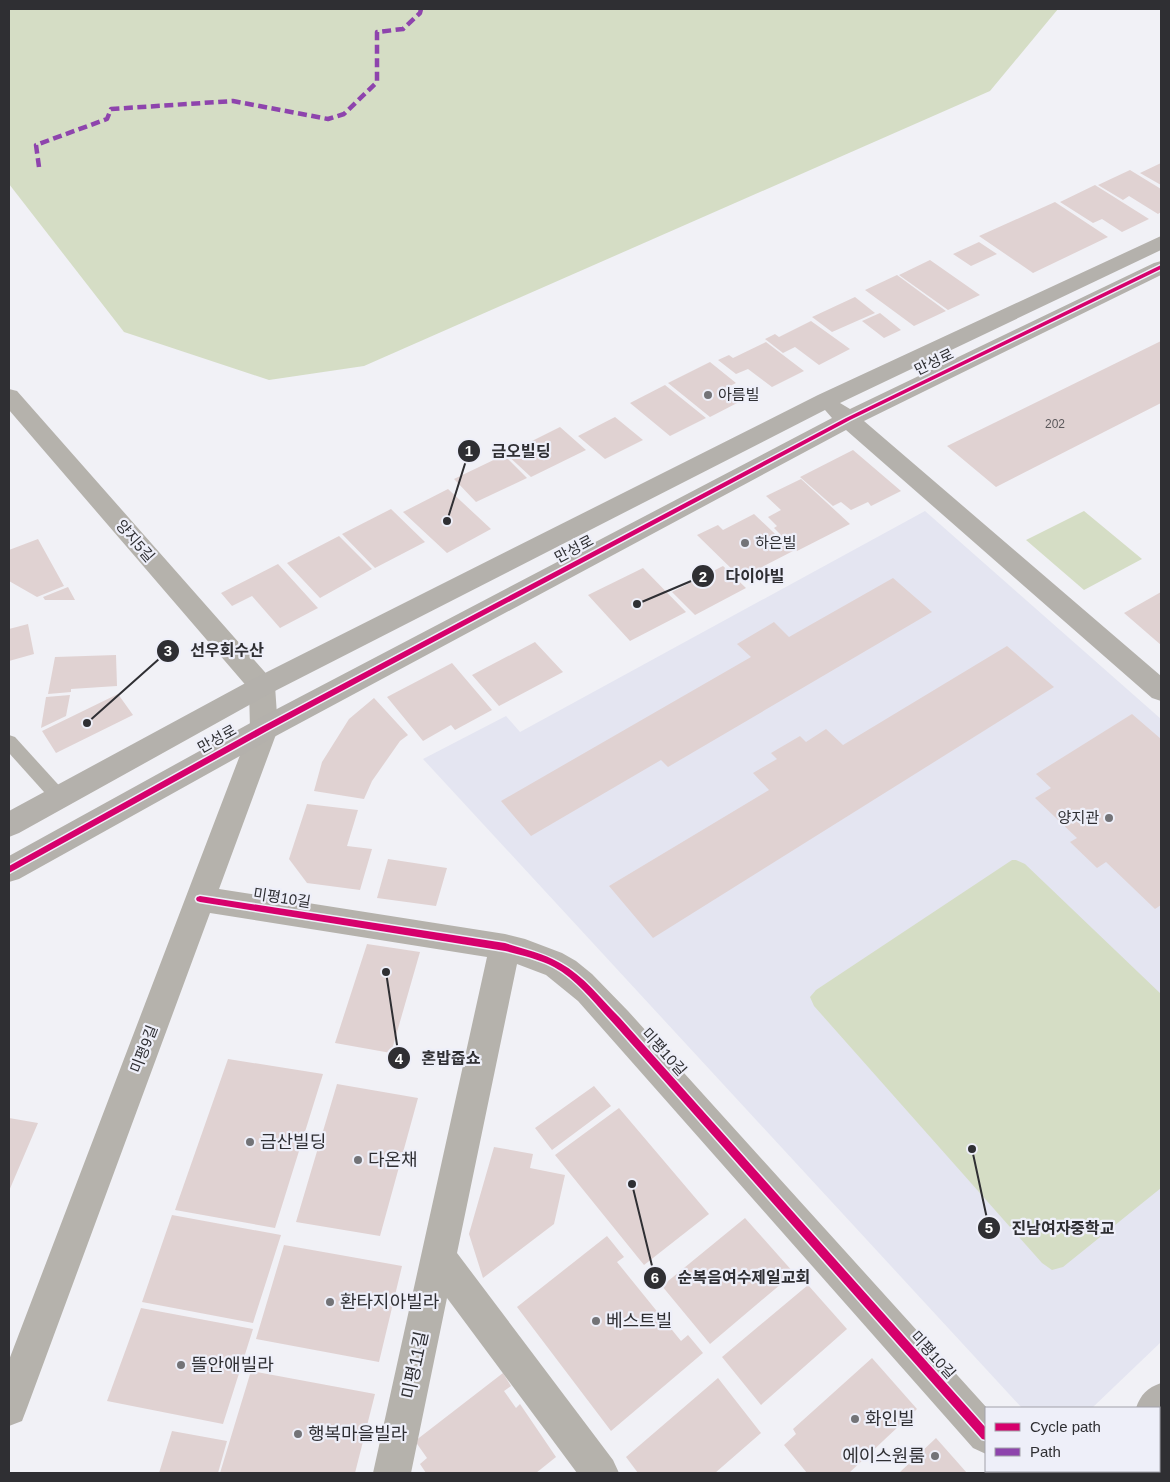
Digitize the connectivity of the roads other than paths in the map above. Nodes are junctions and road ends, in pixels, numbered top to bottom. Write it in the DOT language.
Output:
graph roads {
  1 [pos="1161,242"];
  2 [pos="1161,267"];
  3 [pos="9,396"];
  4 [pos="826,400"];
  5 [pos="848,419"];
  6 [pos="262,686"];
  7 [pos="1161,691"];
  8 [pos="264,729"];
  9 [pos="9,742"];
  10 [pos="59,797"];
  11 [pos="9,825"];
  12 [pos="9,870"];
  13 [pos="200,899"];
  14 [pos="505,947"];
  15 [pos="438,1258"];
  16 [pos="9,1408"];
  17 [pos="985,1434"];
  18 [pos="392,1473"];
  19 [pos="600,1473"];
  1 -- 4 [label="street, 만성로"];
  2 -- 5 [label="street, 만성로"];
  3 -- 6 [label="street, 양지5길"];
  4 -- 5 [label="street"];
  4 -- 6 [label="street, 만성로"];
  5 -- 7 [label="street"];
  5 -- 8 [label="street, 만성로"];
  6 -- 8 [label="street, 미평9길"];
  6 -- 10 [label="street, 만성로"];
  8 -- 12 [label="street, 만성로"];
  8 -- 13 [label="street, 미평9길"];
  9 -- 10 [label="lane"];
  10 -- 11 [label="street, 만성로"];
  13 -- 14 [label="street, 미평10길"];
  13 -- 16 [label="street, 미평9길"];
  14 -- 15 [label="street"];
  14 -- 17 [label="street, 미평10길"];
  15 -- 18 [label="street, 미평11길"];
  15 -- 19 [label="street"];
}
